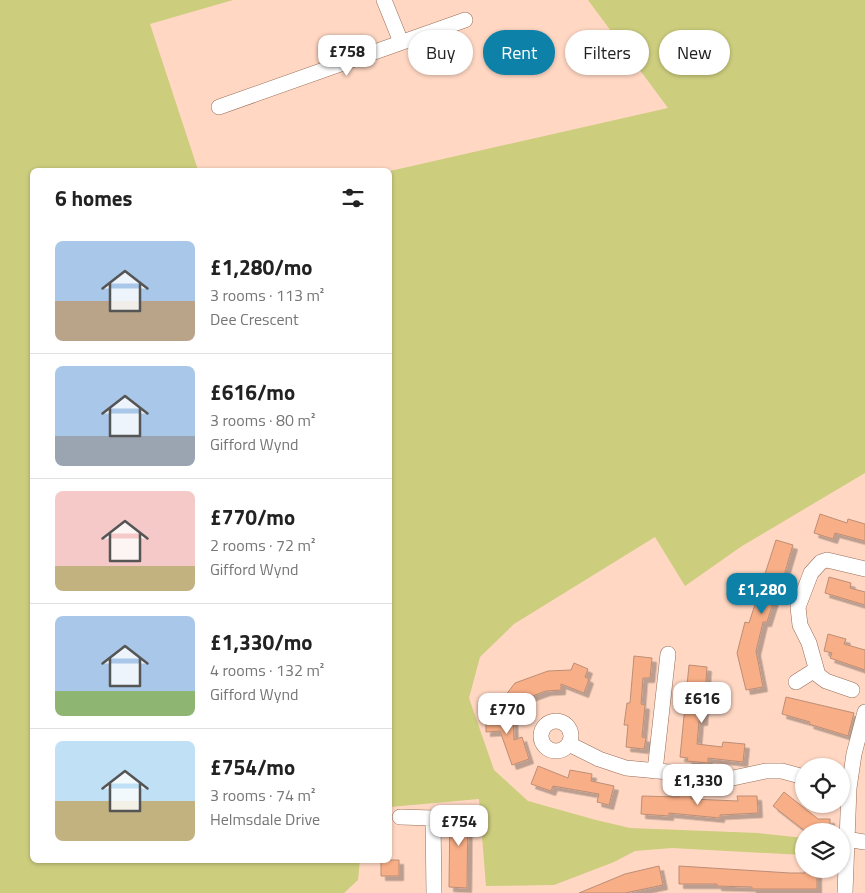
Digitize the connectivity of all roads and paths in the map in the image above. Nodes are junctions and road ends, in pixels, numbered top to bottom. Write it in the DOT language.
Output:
graph roads {
  1 [pos="384,0"];
  2 [pos="465,20"];
  3 [pos="401,42"];
  4 [pos="219,106"];
  5 [pos="865,569"];
  6 [pos="668,654"];
  7 [pos="815,670"];
  8 [pos="796,682"];
  9 [pos="852,690"];
  10 [pos="865,712"];
  11 [pos="569,744"];
  12 [pos="850,769"];
  13 [pos="655,771"];
  14 [pos="795,775"];
  15 [pos="400,817"];
  16 [pos="850,840"];
  17 [pos="865,842"];
  18 [pos="845,878"];
  19 [pos="434,893"];
  20 [pos="844,893"];
  1 -- 3 [label="street"];
  2 -- 3 [label="street"];
  3 -- 4 [label="street"];
  5 -- 7 [label="street"];
  6 -- 13 [label="street"];
  7 -- 8 [label="street"];
  7 -- 9 [label="street"];
  10 -- 12 [label="street"];
  11 -- 13 [label="street"];
  13 -- 14 [label="street"];
  15 -- 19 [label="street"];
  16 -- 17 [label="street"];
  18 -- 20 [label="street"];
}
